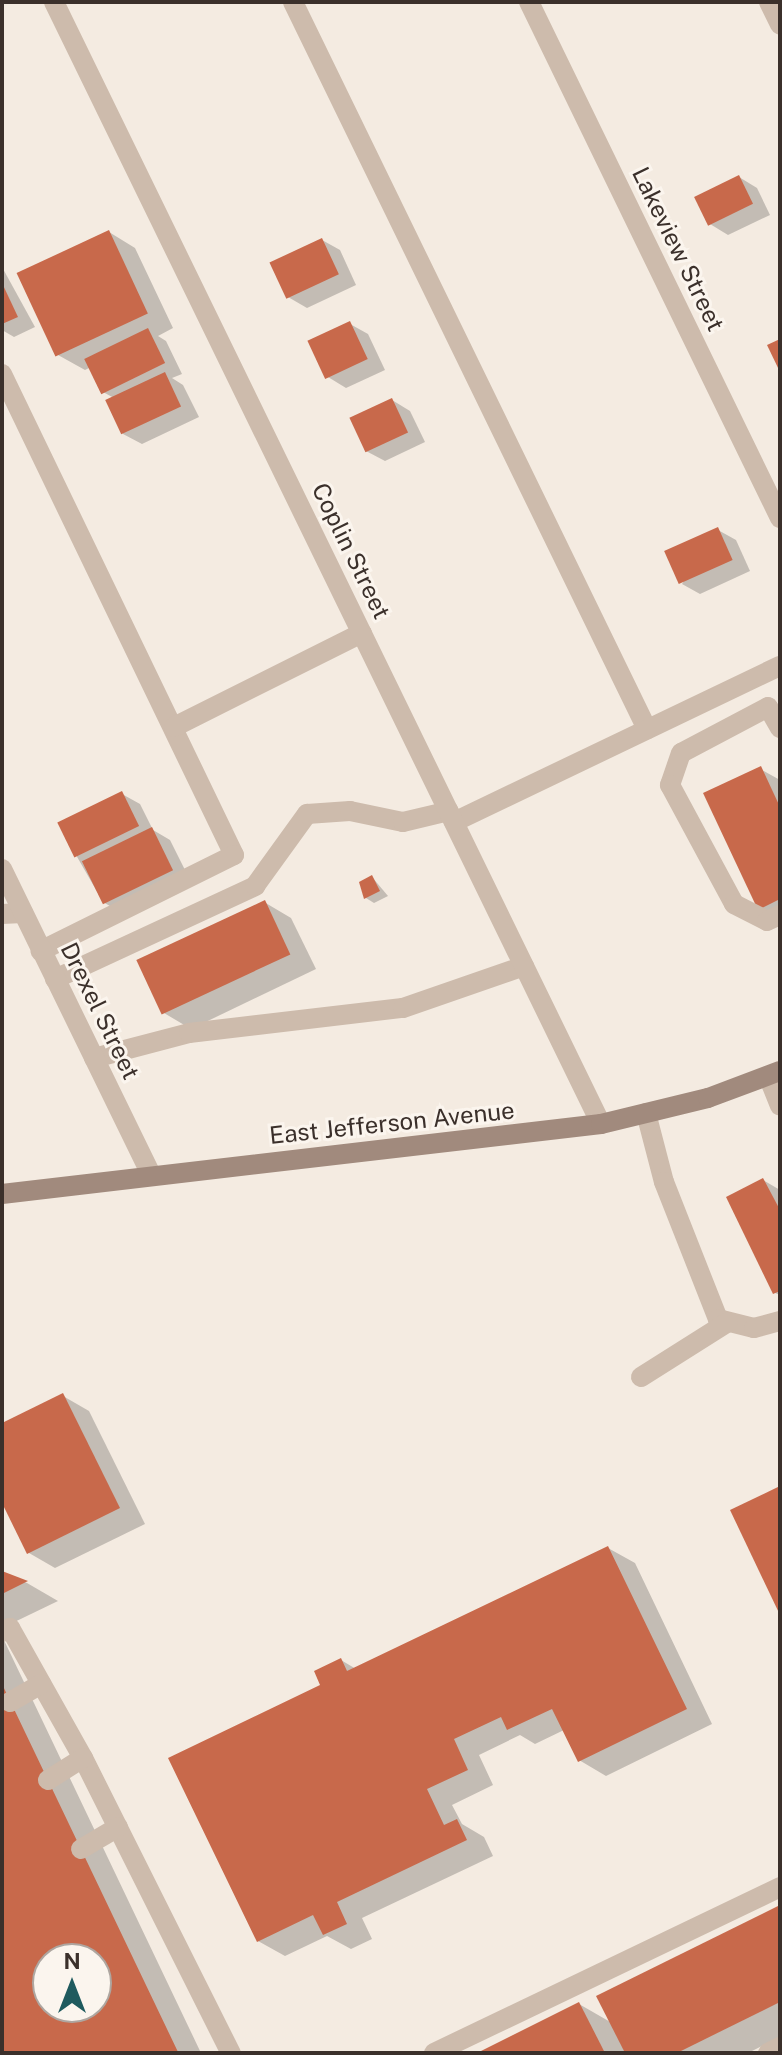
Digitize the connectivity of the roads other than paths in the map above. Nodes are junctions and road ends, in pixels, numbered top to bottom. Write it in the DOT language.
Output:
graph roads {
  1 [pos="54,2"];
  2 [pos="293,2"];
  3 [pos="529,2"];
  4 [pos="769,2"];
  5 [pos="780,25"];
  6 [pos="2,374"];
  7 [pos="780,518"];
  8 [pos="362,633"];
  9 [pos="780,666"];
  10 [pos="174,727"];
  11 [pos="780,728"];
  12 [pos="647,729"];
  13 [pos="451,816"];
  14 [pos="2,869"];
  15 [pos="23,913"];
  16 [pos="2,914"];
  17 [pos="780,915"];
  18 [pos="41,951"];
  19 [pos="524,966"];
  20 [pos="55,979"];
  21 [pos="94,1058"];
  22 [pos="774,1074"];
  23 [pos="780,1106"];
  24 [pos="646,1113"];
  25 [pos="601,1124"];
  26 [pos="151,1175"];
  27 [pos="2,1194"];
  28 [pos="780,1321"];
  29 [pos="728,1322"];
  30 [pos="641,1377"];
  31 [pos="2,1632"];
  32 [pos="41,1684"];
  33 [pos="10,1702"];
  34 [pos="83,1758"];
  35 [pos="48,1780"];
  36 [pos="118,1827"];
  37 [pos="81,1849"];
  38 [pos="780,1887"];
  39 [pos="780,2047"];
  40 [pos="231,2053"];
  41 [pos="434,2053"];
  42 [pos="768,2053"];
  1 -- 8 [label="street, Coplin Street"];
  2 -- 12 [label="street"];
  3 -- 7 [label="street, Lakeview Street"];
  4 -- 5 [label="street"];
  6 -- 10 [label="street"];
  8 -- 10 [label="street"];
  8 -- 13 [label="street, Coplin Street"];
  9 -- 12 [label="street"];
  10 -- 18 [label="street"];
  11 -- 17 [label="street"];
  12 -- 13 [label="street"];
  13 -- 19 [label="street, Coplin Street"];
  13 -- 20 [label="street"];
  14 -- 15 [label="street, Drexel Street"];
  15 -- 16 [label="street"];
  15 -- 18 [label="street, Drexel Street"];
  18 -- 20 [label="street, Drexel Street"];
  19 -- 21 [label="street"];
  19 -- 25 [label="street, Coplin Street"];
  20 -- 21 [label="street, Drexel Street"];
  21 -- 26 [label="street, Drexel Street"];
  22 -- 23 [label="street"];
  22 -- 24 [label="main road, East Jefferson Avenue"];
  24 -- 25 [label="main road, East Jefferson Avenue"];
  24 -- 29 [label="street"];
  25 -- 26 [label="main road, East Jefferson Avenue"];
  26 -- 27 [label="main road, East Jefferson Avenue"];
  28 -- 29 [label="street"];
  29 -- 30 [label="street"];
  31 -- 32 [label="street"];
  32 -- 33 [label="street"];
  32 -- 34 [label="street"];
  34 -- 35 [label="street"];
  34 -- 36 [label="street"];
  36 -- 37 [label="street"];
  36 -- 40 [label="street"];
  38 -- 41 [label="street"];
  39 -- 42 [label="street"];
}
